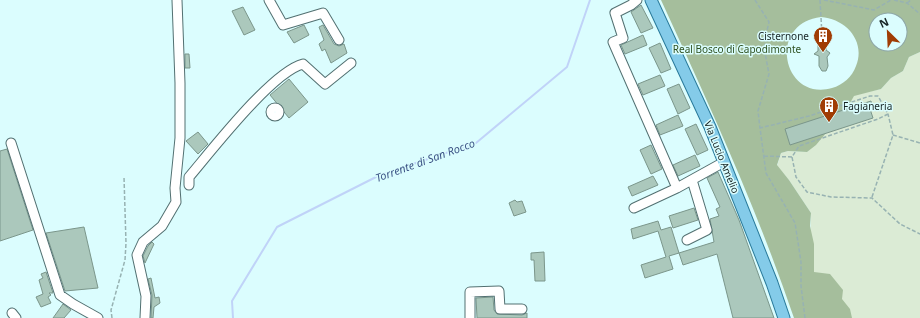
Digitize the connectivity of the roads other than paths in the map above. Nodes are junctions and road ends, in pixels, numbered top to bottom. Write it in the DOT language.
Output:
graph roads {
  1 [pos="177,0"];
  2 [pos="269,0"];
  3 [pos="637,0"];
  4 [pos="651,0"];
  5 [pos="339,40"];
  6 [pos="351,63"];
  7 [pos="11,143"];
  8 [pos="724,162"];
  9 [pos="692,180"];
  10 [pos="189,185"];
  11 [pos="677,188"];
  12 [pos="634,208"];
  13 [pos="687,240"];
  14 [pos="522,309"];
  15 [pos="98,318"];
  16 [pos="145,318"];
  17 [pos="470,318"];
  18 [pos="784,318"];
  1 -- 16 [label="lane"];
  2 -- 5 [label="lane"];
  3 -- 11 [label="lane"];
  4 -- 8 [label="main road, Via Lucio Amelio"];
  6 -- 10 [label="lane"];
  7 -- 15 [label="lane"];
  8 -- 9 [label="lane"];
  8 -- 18 [label="main road, Via Lucio Amelio"];
  9 -- 11 [label="lane"];
  9 -- 13 [label="lane"];
  11 -- 12 [label="lane"];
  14 -- 17 [label="lane"];
}
